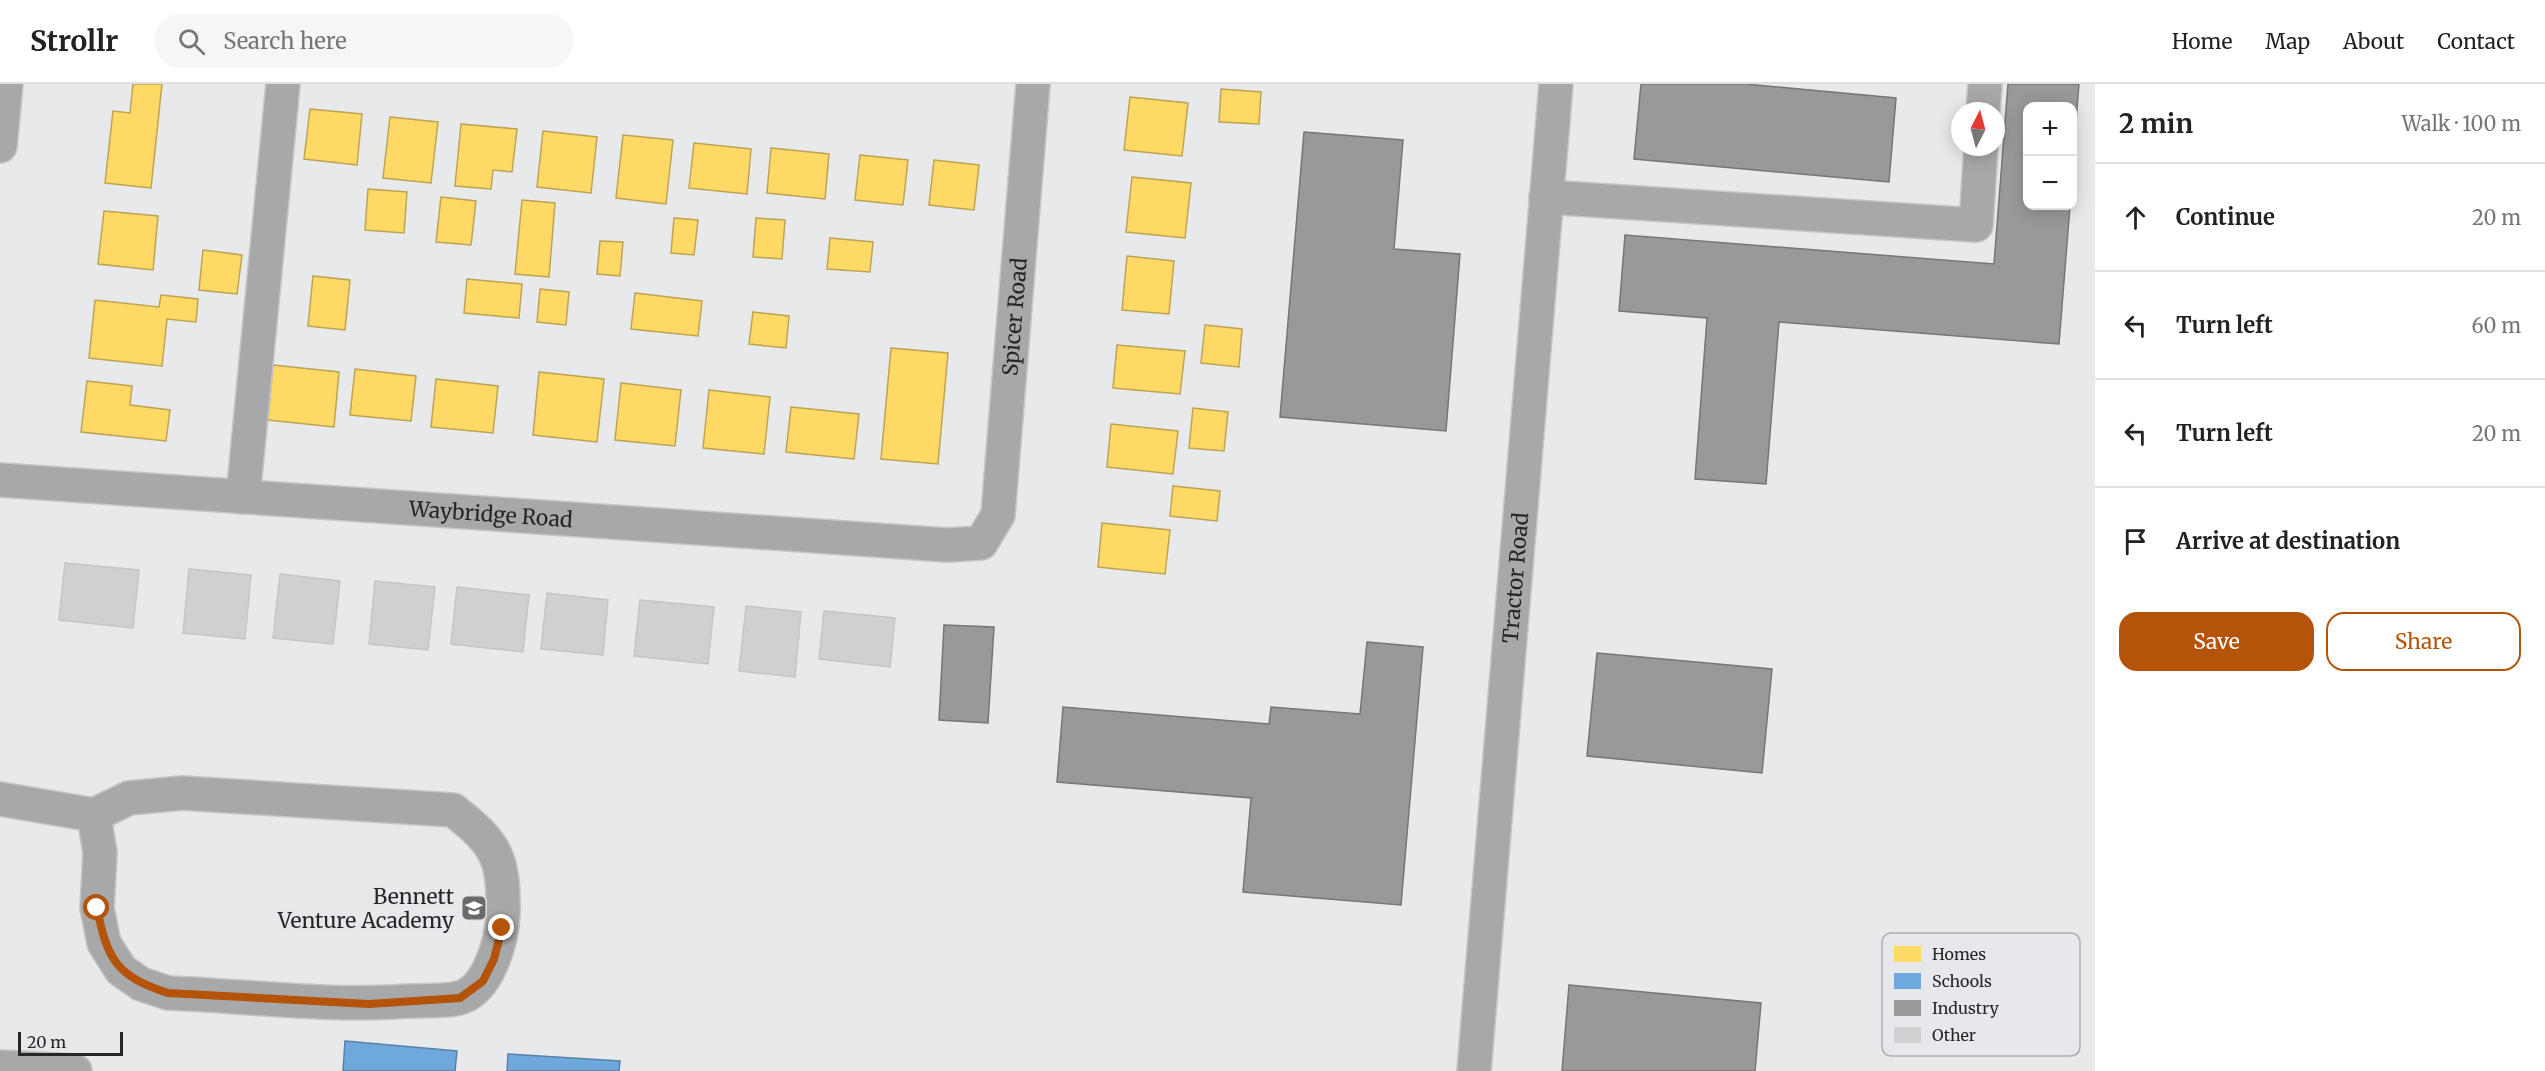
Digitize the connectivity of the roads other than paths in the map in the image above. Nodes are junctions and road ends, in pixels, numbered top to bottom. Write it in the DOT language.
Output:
graph roads {
  1 [pos="6,84"];
  2 [pos="283,84"];
  3 [pos="1033,84"];
  4 [pos="1556,84"];
  5 [pos="1985,84"];
  6 [pos="1984,102"];
  7 [pos="0,146"];
  8 [pos="1980,156"];
  9 [pos="1546,197"];
  10 [pos="0,480"];
  11 [pos="243,497"];
  12 [pos="981,543"];
  13 [pos="0,799"];
  14 [pos="94,815"];
  15 [pos="0,1067"];
  16 [pos="75,1071"];
  17 [pos="1474,1071"];
  1 -- 7 [label="street"];
  2 -- 11 [label="street"];
  3 -- 12 [label="street, Spicer Road"];
  4 -- 9 [label="street, Tractor Road"];
  5 -- 6 [label="street"];
  8 -- 9 [label="street"];
  9 -- 17 [label="street, Tractor Road"];
  10 -- 11 [label="street, Waybridge Road"];
  11 -- 12 [label="street, Waybridge Road"];
  13 -- 14 [label="street"];
  14 -- 14 [label="street"];
  15 -- 16 [label="street"];
}
